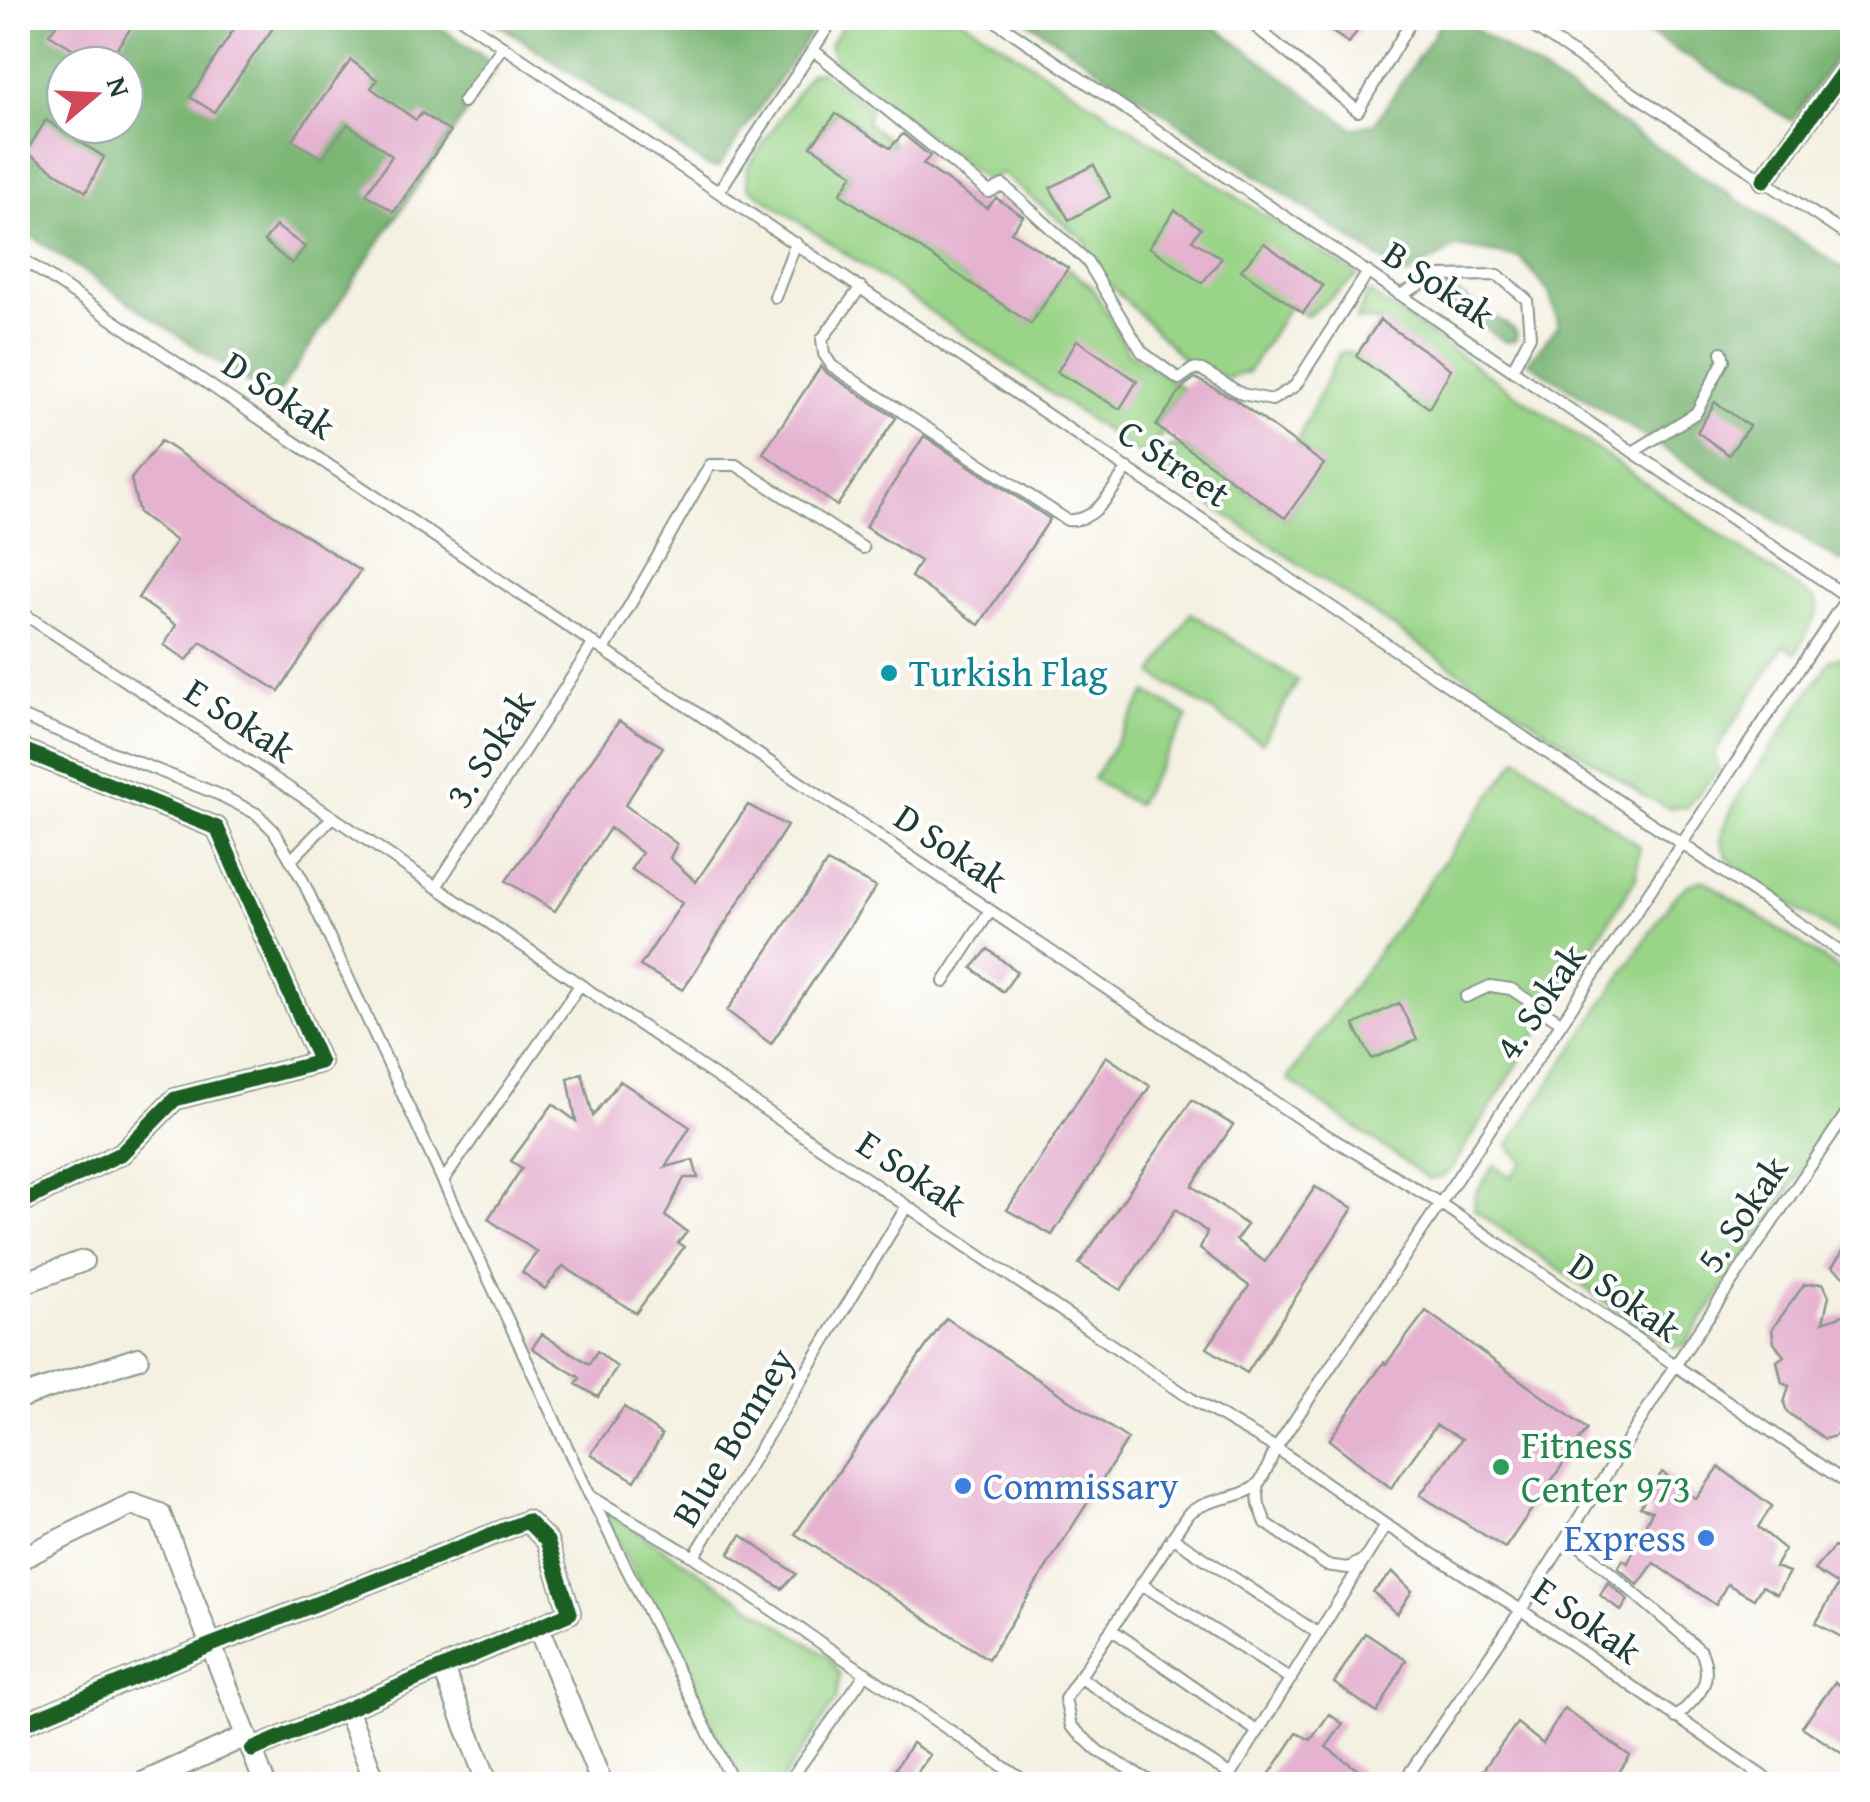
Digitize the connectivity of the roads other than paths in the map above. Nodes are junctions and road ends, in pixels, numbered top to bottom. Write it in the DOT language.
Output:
graph roads {
  1 [pos="461,18"];
  2 [pos="834,18"];
  3 [pos="991,18"];
  4 [pos="1245,18"];
  5 [pos="1413,18"];
  6 [pos="1520,18"];
  7 [pos="503,46"];
  8 [pos="813,50"];
  9 [pos="1852,60"];
  10 [pos="463,102"];
  11 [pos="1764,180"];
  12 [pos="718,191"];
  13 [pos="1852,239"];
  14 [pos="796,243"];
  15 [pos="18,256"];
  16 [pos="1368,272"];
  17 [pos="861,288"];
  18 [pos="1402,294"];
  19 [pos="775,297"];
  20 [pos="1722,352"];
  21 [pos="1512,370"];
  22 [pos="1633,452"];
  23 [pos="1128,468"];
  24 [pos="863,548"];
  25 [pos="1851,596"];
  26 [pos="18,610"];
  27 [pos="599,646"];
  28 [pos="18,715"];
  29 [pos="18,748"];
  30 [pos="332,817"];
  31 [pos="1683,842"];
  32 [pos="292,859"];
  33 [pos="436,887"];
  34 [pos="990,911"];
  35 [pos="1852,959"];
  36 [pos="944,982"];
  37 [pos="580,984"];
  38 [pos="1466,997"];
  39 [pos="1562,1023"];
  40 [pos="1852,1105"];
  41 [pos="443,1180"];
  42 [pos="18,1204"];
  43 [pos="1441,1204"];
  44 [pos="908,1206"];
  45 [pos="83,1261"];
  46 [pos="18,1285"];
  47 [pos="138,1358"];
  48 [pos="1674,1368"];
  49 [pos="18,1398"];
  50 [pos="1276,1448"];
  51 [pos="1258,1484"];
  52 [pos="1852,1487"];
  53 [pos="590,1496"];
  54 [pos="1386,1525"];
  55 [pos="1568,1536"];
  56 [pos="1172,1537"];
  57 [pos="694,1558"];
  58 [pos="1366,1559"];
  59 [pos="18,1560"];
  60 [pos="1141,1584"];
  61 [pos="1521,1610"];
  62 [pos="538,1627"];
  63 [pos="1111,1629"];
  64 [pos="1319,1634"];
  65 [pos="211,1645"];
  66 [pos="444,1668"];
  67 [pos="866,1673"];
  68 [pos="1079,1677"];
  69 [pos="1291,1679"];
  70 [pos="347,1709"];
  71 [pos="1676,1718"];
  72 [pos="18,1726"];
  73 [pos="1258,1732"];
  74 [pos="249,1743"];
  75 [pos="1228,1780"];
  76 [pos="140,1784"];
  77 [pos="265,1784"];
  78 [pos="376,1784"];
  79 [pos="488,1784"];
  80 [pos="602,1784"];
  81 [pos="734,1784"];
  82 [pos="787,1784"];
  83 [pos="1029,1784"];
  84 [pos="1155,1784"];
  85 [pos="1402,1784"];
  86 [pos="1774,1784"];
  1 -- 7 [label="lane, C Street"];
  2 -- 8 [label="lane"];
  3 -- 16 [label="lane, B Sokak"];
  4 -- 5 [label="lane"];
  6 -- 11 [label="lane"];
  7 -- 10 [label="lane"];
  7 -- 12 [label="lane, C Street"];
  8 -- 12 [label="lane"];
  8 -- 16 [label="lane"];
  9 -- 11 [label="street"];
  11 -- 13 [label="lane"];
  12 -- 14 [label="lane, C Street"];
  14 -- 17 [label="lane, C Street"];
  14 -- 19 [label="lane"];
  15 -- 27 [label="lane, D Sokak"];
  16 -- 18 [label="lane, B Sokak"];
  17 -- 23 [label="lane, C Street"];
  17 -- 23 [label="lane"];
  18 -- 21 [label="lane, B Sokak"];
  18 -- 21 [label="lane"];
  20 -- 22 [label="lane"];
  21 -- 22 [label="lane, B Sokak"];
  22 -- 25 [label="lane, B Sokak"];
  23 -- 31 [label="lane, C Street"];
  24 -- 27 [label="lane, 3. Sokak"];
  25 -- 31 [label="lane, 4. Sokak"];
  26 -- 30 [label="lane, E Sokak"];
  27 -- 33 [label="lane, 3. Sokak"];
  27 -- 34 [label="lane, D Sokak"];
  28 -- 32 [label="lane"];
  29 -- 42 [label="street"];
  30 -- 32 [label="lane"];
  30 -- 33 [label="lane, E Sokak"];
  31 -- 35 [label="lane, C Street"];
  31 -- 39 [label="lane, 4. Sokak"];
  32 -- 41 [label="lane"];
  33 -- 37 [label="lane, E Sokak"];
  34 -- 36 [label="lane"];
  34 -- 43 [label="lane, D Sokak"];
  37 -- 41 [label="lane"];
  37 -- 44 [label="lane, E Sokak"];
  38 -- 39 [label="lane"];
  39 -- 43 [label="lane, 4. Sokak"];
  40 -- 48 [label="lane, 5. Sokak"];
  41 -- 53 [label="lane"];
  43 -- 48 [label="lane, D Sokak"];
  43 -- 50 [label="lane, 4. Sokak"];
  44 -- 50 [label="lane, E Sokak"];
  44 -- 57 [label="lane, Blue Bonney"];
  45 -- 46 [label="street"];
  47 -- 49 [label="street"];
  48 -- 52 [label="lane, D Sokak"];
  48 -- 55 [label="lane, 5. Sokak"];
  50 -- 51 [label="lane, 4. Sokak"];
  50 -- 54 [label="lane, E Sokak"];
  51 -- 56 [label="lane"];
  51 -- 58 [label="lane"];
  53 -- 57 [label="lane"];
  53 -- 81 [label="lane"];
  54 -- 58 [label="lane"];
  54 -- 61 [label="lane, E Sokak"];
  55 -- 61 [label="lane, 5. Sokak"];
  55 -- 71 [label="lane"];
  56 -- 60 [label="lane"];
  56 -- 64 [label="lane"];
  57 -- 67 [label="lane, Blue Bonney"];
  58 -- 64 [label="lane"];
  59 -- 65 [label="street"];
  60 -- 63 [label="lane"];
  60 -- 69 [label="lane"];
  61 -- 71 [label="lane, E Sokak"];
  61 -- 85 [label="lane, 5. Sokak"];
  62 -- 65 [label="street"];
  62 -- 66 [label="street"];
  62 -- 80 [label="street"];
  63 -- 68 [label="lane"];
  63 -- 73 [label="lane"];
  64 -- 69 [label="lane"];
  65 -- 72 [label="street"];
  65 -- 74 [label="street"];
  66 -- 70 [label="street"];
  66 -- 79 [label="street"];
  67 -- 82 [label="lane"];
  67 -- 83 [label="lane, Blue Bonney"];
  68 -- 75 [label="lane"];
  68 -- 84 [label="lane"];
  69 -- 73 [label="lane"];
  70 -- 74 [label="street"];
  70 -- 78 [label="street"];
  71 -- 86 [label="lane, E Sokak"];
  73 -- 75 [label="lane"];
  74 -- 76 [label="street"];
  74 -- 77 [label="street"];
}
